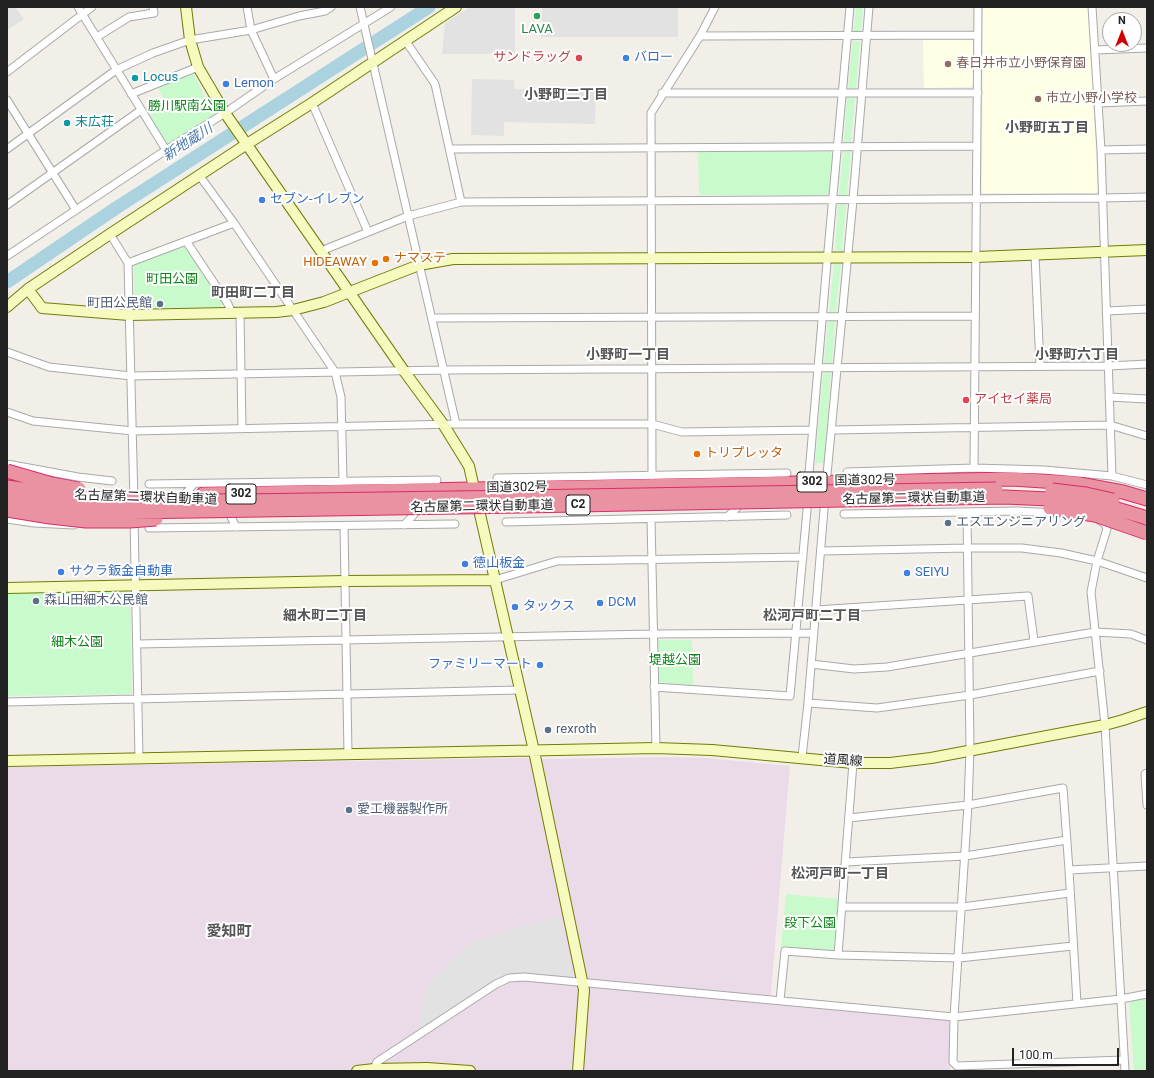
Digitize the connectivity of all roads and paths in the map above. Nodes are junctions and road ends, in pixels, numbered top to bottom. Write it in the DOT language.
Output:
graph roads {
  1 [pos="92,7"];
  2 [pos="153,7"];
  3 [pos="186,7"];
  4 [pos="247,7"];
  5 [pos="331,7"];
  6 [pos="360,7"];
  7 [pos="391,7"];
  8 [pos="456,7"];
  9 [pos="715,7"];
  10 [pos="850,7"];
  11 [pos="869,7"];
  12 [pos="978,7"];
  13 [pos="1092,7"];
  14 [pos="80,10"];
  15 [pos="363,25"];
  16 [pos="251,30"];
  17 [pos="977,35"];
  18 [pos="700,36"];
  19 [pos="847,36"];
  20 [pos="866,36"];
  21 [pos="97,37"];
  22 [pos="190,40"];
  23 [pos="405,40"];
  24 [pos="1147,48"];
  25 [pos="1095,50"];
  26 [pos="372,60"];
  27 [pos="198,67"];
  28 [pos="116,70"];
  29 [pos="7,72"];
  30 [pos="274,79"];
  31 [pos="662,93"];
  32 [pos="842,93"];
  33 [pos="861,93"];
  34 [pos="978,93"];
  35 [pos="131,94"];
  36 [pos="7,100"];
  37 [pos="1147,101"];
  38 [pos="312,103"];
  39 [pos="1098,103"];
  40 [pos="141,110"];
  41 [pos="225,113"];
  42 [pos="27,134"];
  43 [pos="247,144"];
  44 [pos="838,146"];
  45 [pos="977,146"];
  46 [pos="650,147"];
  47 [pos="857,147"];
  48 [pos="7,149"];
  49 [pos="450,149"];
  50 [pos="1147,149"];
  51 [pos="166,150"];
  52 [pos="1101,150"];
  53 [pos="52,173"];
  54 [pos="199,175"];
  55 [pos="1147,197"];
  56 [pos="1103,198"];
  57 [pos="976,199"];
  58 [pos="651,200"];
  59 [pos="832,200"];
  60 [pos="853,200"];
  61 [pos="461,202"];
  62 [pos="7,205"];
  63 [pos="76,210"];
  64 [pos="408,216"];
  65 [pos="234,223"];
  66 [pos="368,232"];
  67 [pos="110,234"];
  68 [pos="186,241"];
  69 [pos="1147,250"];
  70 [pos="321,251"];
  71 [pos="1105,252"];
  72 [pos="1035,255"];
  73 [pos="7,256"];
  74 [pos="652,257"];
  75 [pos="848,257"];
  76 [pos="976,257"];
  77 [pos="827,258"];
  78 [pos="128,263"];
  79 [pos="419,265"];
  80 [pos="28,289"];
  81 [pos="350,292"];
  82 [pos="7,307"];
  83 [pos="1147,309"];
  84 [pos="293,310"];
  85 [pos="1107,311"];
  86 [pos="236,313"];
  87 [pos="129,315"];
  88 [pos="822,316"];
  89 [pos="842,316"];
  90 [pos="975,316"];
  91 [pos="432,318"];
  92 [pos="652,318"];
  93 [pos="7,352"];
  94 [pos="1147,364"];
  95 [pos="838,366"];
  96 [pos="974,366"];
  97 [pos="1040,366"];
  98 [pos="1109,366"];
  99 [pos="818,367"];
  100 [pos="652,369"];
  101 [pos="443,370"];
  102 [pos="404,371"];
  103 [pos="335,372"];
  104 [pos="242,374"];
  105 [pos="131,376"];
  106 [pos="1109,398"];
  107 [pos="1147,399"];
  108 [pos="7,412"];
  109 [pos="443,424"];
  110 [pos="456,424"];
  111 [pos="652,424"];
  112 [pos="1110,424"];
  113 [pos="342,427"];
  114 [pos="974,427"];
  115 [pos="242,428"];
  116 [pos="812,430"];
  117 [pos="832,430"];
  118 [pos="133,431"];
  119 [pos="1147,436"];
  120 [pos="7,464"];
  121 [pos="974,468"];
  122 [pos="7,471"];
  123 [pos="847,472"];
  124 [pos="51,473"];
  125 [pos="787,473"];
  126 [pos="652,476"];
  127 [pos="1112,476"];
  128 [pos="497,478"];
  129 [pos="534,478"];
  130 [pos="725,479"];
  131 [pos="7,480"];
  132 [pos="112,481"];
  133 [pos="343,481"];
  134 [pos="904,481"];
  135 [pos="808,482"];
  136 [pos="827,482"];
  137 [pos="764,483"];
  138 [pos="149,484"];
  139 [pos="194,484"];
  140 [pos="1147,484"];
  141 [pos="437,485"];
  142 [pos="390,486"];
  143 [pos="7,487"];
  144 [pos="520,488"];
  145 [pos="548,488"];
  146 [pos="58,489"];
  147 [pos="475,489"];
  148 [pos="73,491"];
  149 [pos="133,494"];
  150 [pos="185,494"];
  151 [pos="220,494"];
  152 [pos="7,498"];
  153 [pos="1147,499"];
  154 [pos="889,500"];
  155 [pos="241,506"];
  156 [pos="1147,509"];
  157 [pos="7,510"];
  158 [pos="967,512"];
  159 [pos="931,513"];
  160 [pos="844,514"];
  161 [pos="787,516"];
  162 [pos="727,517"];
  163 [pos="1147,518"];
  164 [pos="7,519"];
  165 [pos="651,519"];
  166 [pos="578,520"];
  167 [pos="506,522"];
  168 [pos="50,524"];
  169 [pos="455,524"];
  170 [pos="404,525"];
  171 [pos="114,526"];
  172 [pos="344,526"];
  173 [pos="236,527"];
  174 [pos="149,528"];
  175 [pos="1147,533"];
  176 [pos="967,548"];
  177 [pos="821,551"];
  178 [pos="803,557"];
  179 [pos="652,560"];
  180 [pos="1097,561"];
  181 [pos="1147,578"];
  182 [pos="495,580"];
  183 [pos="345,581"];
  184 [pos="136,585"];
  185 [pos="7,588"];
  186 [pos="968,600"];
  187 [pos="816,610"];
  188 [pos="1095,632"];
  189 [pos="796,633"];
  190 [pos="814,633"];
  191 [pos="653,634"];
  192 [pos="507,637"];
  193 [pos="346,640"];
  194 [pos="1147,640"];
  195 [pos="1034,641"];
  196 [pos="137,644"];
  197 [pos="969,653"];
  198 [pos="811,664"];
  199 [pos="1100,671"];
  200 [pos="654,687"];
  201 [pos="519,690"];
  202 [pos="347,693"];
  203 [pos="970,695"];
  204 [pos="138,698"];
  205 [pos="7,702"];
  206 [pos="808,703"];
  207 [pos="1147,712"];
  208 [pos="1105,725"];
  209 [pos="656,748"];
  210 [pos="970,750"];
  211 [pos="534,751"];
  212 [pos="348,754"];
  213 [pos="802,757"];
  214 [pos="140,758"];
  215 [pos="7,761"];
  216 [pos="853,763"];
  217 [pos="1147,773"];
  218 [pos="1147,805"];
  219 [pos="968,806"];
  220 [pos="849,818"];
  221 [pos="1067,840"];
  222 [pos="965,856"];
  223 [pos="846,862"];
  224 [pos="1147,866"];
  225 [pos="1113,868"];
  226 [pos="1069,870"];
  227 [pos="1070,893"];
  228 [pos="842,907"];
  229 [pos="962,907"];
  230 [pos="1073,946"];
  231 [pos="838,955"];
  232 [pos="959,958"];
  233 [pos="582,982"];
  234 [pos="1147,994"];
  235 [pos="1121,999"];
  236 [pos="780,1000"];
  237 [pos="1076,1003"];
  238 [pos="954,1017"];
  239 [pos="1124,1060"];
  240 [pos="1014,1067"];
  241 [pos="374,1068"];
  242 [pos="357,1071"];
  243 [pos="470,1071"];
  244 [pos="578,1071"];
  245 [pos="1125,1071"];
  1 -- 14 [label="street"];
  2 -- 21 [label="street"];
  3 -- 22 [label="street"];
  4 -- 16 [label="street"];
  5 -- 16 [label="street"];
  6 -- 15 [label="street"];
  7 -- 15 [label="street"];
  8 -- 23 [label="street"];
  9 -- 18 [label="street"];
  10 -- 19 [label="street"];
  11 -- 20 [label="street"];
  12 -- 17 [label="street"];
  13 -- 25 [label="street"];
  14 -- 21 [label="street"];
  14 -- 29 [label="street"];
  15 -- 26 [label="street"];
  15 -- 30 [label="street"];
  16 -- 22 [label="street"];
  16 -- 30 [label="street"];
  17 -- 20 [label="street"];
  17 -- 34 [label="street"];
  18 -- 19 [label="street"];
  18 -- 31 [label="street"];
  19 -- 20 [label="street"];
  19 -- 32 [label="street"];
  20 -- 33 [label="street"];
  21 -- 28 [label="street"];
  22 -- 27 [label="street"];
  22 -- 28 [label="street"];
  23 -- 26 [label="street"];
  23 -- 49 [label="street"];
  24 -- 25 [label="street"];
  25 -- 39 [label="street"];
  26 -- 38 [label="street"];
  26 -- 64 [label="street"];
  27 -- 35 [label="street"];
  27 -- 41 [label="street"];
  28 -- 35 [label="street"];
  28 -- 42 [label="street"];
  30 -- 41 [label="street"];
  31 -- 32 [label="street"];
  31 -- 46 [label="street"];
  32 -- 33 [label="street"];
  32 -- 44 [label="street"];
  33 -- 34 [label="street"];
  33 -- 47 [label="street"];
  34 -- 45 [label="street"];
  35 -- 40 [label="street"];
  36 -- 42 [label="street"];
  37 -- 39 [label="street"];
  38 -- 43 [label="street"];
  38 -- 66 [label="street"];
  39 -- 52 [label="street"];
  40 -- 51 [label="street"];
  40 -- 53 [label="street"];
  41 -- 43 [label="street"];
  41 -- 51 [label="street"];
  42 -- 48 [label="street"];
  42 -- 53 [label="street"];
  43 -- 54 [label="street"];
  43 -- 70 [label="street"];
  44 -- 46 [label="street"];
  44 -- 47 [label="street"];
  44 -- 59 [label="street"];
  45 -- 47 [label="street"];
  45 -- 57 [label="street"];
  46 -- 49 [label="street"];
  46 -- 58 [label="street"];
  47 -- 60 [label="street"];
  49 -- 61 [label="street"];
  50 -- 52 [label="street"];
  51 -- 63 [label="street"];
  52 -- 56 [label="street"];
  53 -- 62 [label="street"];
  53 -- 63 [label="street"];
  54 -- 65 [label="street"];
  54 -- 67 [label="street"];
  55 -- 56 [label="street"];
  56 -- 57 [label="street"];
  56 -- 71 [label="street"];
  57 -- 60 [label="street"];
  57 -- 76 [label="street"];
  58 -- 59 [label="street"];
  58 -- 61 [label="street"];
  58 -- 74 [label="street"];
  59 -- 60 [label="street"];
  59 -- 77 [label="street"];
  60 -- 75 [label="street"];
  61 -- 64 [label="street"];
  63 -- 73 [label="street"];
  64 -- 66 [label="street"];
  64 -- 79 [label="street"];
  65 -- 68 [label="street"];
  65 -- 84 [label="street"];
  66 -- 70 [label="street"];
  67 -- 78 [label="street"];
  67 -- 80 [label="street"];
  68 -- 78 [label="street"];
  68 -- 86 [label="street"];
  69 -- 71 [label="street"];
  70 -- 81 [label="street"];
  71 -- 72 [label="street"];
  71 -- 85 [label="street"];
  72 -- 76 [label="street"];
  72 -- 97 [label="street"];
  74 -- 77 [label="street"];
  74 -- 79 [label="street"];
  74 -- 92 [label="street"];
  75 -- 76 [label="street"];
  75 -- 77 [label="street"];
  75 -- 89 [label="street"];
  76 -- 90 [label="street"];
  77 -- 88 [label="street"];
  78 -- 87 [label="street"];
  79 -- 81 [label="street"];
  79 -- 91 [label="street"];
  80 -- 82 [label="street"];
  80 -- 87 [label="street"];
  81 -- 84 [label="street"];
  81 -- 102 [label="street"];
  83 -- 85 [label="street"];
  84 -- 86 [label="street"];
  84 -- 103 [label="street"];
  85 -- 98 [label="street"];
  86 -- 87 [label="street"];
  86 -- 104 [label="street"];
  87 -- 105 [label="street"];
  88 -- 89 [label="street"];
  88 -- 92 [label="street"];
  88 -- 99 [label="street"];
  89 -- 90 [label="street"];
  89 -- 95 [label="street"];
  90 -- 96 [label="street"];
  91 -- 92 [label="street"];
  91 -- 101 [label="street"];
  92 -- 100 [label="street"];
  93 -- 105 [label="street"];
  94 -- 98 [label="street"];
  95 -- 96 [label="street"];
  95 -- 99 [label="street"];
  95 -- 117 [label="street"];
  96 -- 97 [label="street"];
  96 -- 114 [label="street"];
  97 -- 98 [label="street"];
  98 -- 106 [label="street"];
  99 -- 100 [label="street"];
  99 -- 116 [label="street"];
  100 -- 101 [label="street"];
  100 -- 111 [label="street"];
  101 -- 102 [label="street"];
  101 -- 110 [label="street"];
  102 -- 103 [label="street"];
  102 -- 109 [label="street"];
  103 -- 104 [label="street"];
  103 -- 113 [label="street"];
  104 -- 105 [label="street"];
  104 -- 115 [label="street"];
  105 -- 118 [label="street"];
  106 -- 107 [label="street"];
  106 -- 112 [label="street"];
  108 -- 118 [label="street"];
  109 -- 110 [label="street"];
  109 -- 113 [label="street"];
  109 -- 147 [label="street"];
  110 -- 111 [label="street"];
  111 -- 116 [label="street"];
  111 -- 126 [label="street"];
  112 -- 114 [label="street"];
  112 -- 119 [label="street"];
  112 -- 127 [label="street"];
  113 -- 115 [label="street"];
  113 -- 133 [label="street"];
  114 -- 117 [label="street"];
  114 -- 121 [label="street"];
  115 -- 118 [label="street"];
  116 -- 135 [label="street"];
  117 -- 136 [label="street"];
  118 -- 149 [label="street"];
  120 -- 124 [label="street"];
  121 -- 123 [label="street"];
  121 -- 127 [label="street"];
  122 -- 155 [label="highway, bridge"];
  124 -- 132 [label="street"];
  124 -- 146 [label="street"];
  125 -- 130 [label="street"];
  126 -- 129 [label="street"];
  126 -- 130 [label="street"];
  127 -- 140 [label="street"];
  128 -- 129 [label="street"];
  129 -- 144 [label="street"];
  130 -- 137 [label="highway, 国道302号 / 302"];
  130 -- 145 [label="highway, 国道302号 / 302"];
  131 -- 146 [label="highway, 国道302号 / 302"];
  133 -- 139 [label="street"];
  133 -- 142 [label="street"];
  134 -- 136 [label="highway, 国道302号 / 302"];
  134 -- 153 [label="highway, 国道302号 / 302"];
  134 -- 159 [label="street"];
  135 -- 136 [label="highway, 国道302号 / 302"];
  135 -- 137 [label="highway, 国道302号 / 302"];
  135 -- 178 [label="street"];
  136 -- 177 [label="street"];
  137 -- 162 [label="street"];
  138 -- 139 [label="street"];
  139 -- 150 [label="street"];
  141 -- 142 [label="highway, 国道302号 / 302"];
  141 -- 147 [label="highway, 国道302号 / 302"];
  141 -- 170 [label="street"];
  142 -- 151 [label="highway, 国道302号 / 302"];
  143 -- 155 [label="highway, 名古屋第二環状自動車道 / C2, bridge"];
  144 -- 145 [label="highway, 国道302号 / 302"];
  144 -- 147 [label="highway, 国道302号 / 302"];
  145 -- 166 [label="street"];
  146 -- 148 [label="highway, 国道302号 / 302"];
  147 -- 182 [label="street"];
  148 -- 149 [label="highway, 国道302号 / 302"];
  148 -- 168 [label="street"];
  149 -- 150 [label="highway, 国道302号 / 302"];
  149 -- 184 [label="street"];
  150 -- 151 [label="highway, 国道302号 / 302"];
  151 -- 173 [label="street"];
  152 -- 155 [label="highway, 名古屋第二環状自動車道 / C2, bridge"];
  154 -- 155 [label="highway, 名古屋第二環状自動車道 / C2, bridge"];
  154 -- 163 [label="highway, 名古屋第二環状自動車道 / C2, bridge"];
  154 -- 175 [label="highway, bridge"];
  155 -- 156 [label="highway, 名古屋第二環状自動車道 / C2, bridge"];
  155 -- 157 [label="highway, bridge"];
  158 -- 159 [label="street"];
  158 -- 176 [label="street"];
  158 -- 180 [label="street"];
  159 -- 160 [label="street"];
  161 -- 162 [label="street"];
  162 -- 165 [label="street"];
  164 -- 168 [label="street"];
  165 -- 166 [label="street"];
  165 -- 179 [label="street"];
  166 -- 167 [label="street"];
  168 -- 171 [label="street"];
  169 -- 170 [label="street"];
  170 -- 172 [label="street"];
  172 -- 173 [label="street"];
  172 -- 183 [label="street"];
  173 -- 174 [label="street"];
  176 -- 177 [label="street"];
  176 -- 180 [label="street"];
  176 -- 186 [label="street"];
  177 -- 187 [label="street"];
  178 -- 179 [label="street"];
  178 -- 189 [label="street"];
  179 -- 182 [label="street"];
  179 -- 191 [label="street"];
  180 -- 181 [label="street"];
  180 -- 188 [label="street"];
  182 -- 183 [label="street"];
  182 -- 192 [label="street"];
  183 -- 184 [label="street"];
  183 -- 193 [label="street"];
  184 -- 185 [label="street"];
  184 -- 196 [label="street"];
  186 -- 187 [label="street"];
  186 -- 195 [label="street"];
  186 -- 197 [label="street"];
  187 -- 190 [label="street"];
  188 -- 194 [label="street"];
  188 -- 195 [label="street"];
  188 -- 199 [label="street"];
  189 -- 190 [label="street"];
  189 -- 191 [label="street"];
  189 -- 200 [label="street"];
  190 -- 198 [label="street"];
  191 -- 192 [label="street"];
  191 -- 200 [label="street"];
  192 -- 193 [label="street"];
  192 -- 201 [label="street"];
  193 -- 196 [label="street"];
  193 -- 202 [label="street"];
  195 -- 197 [label="street"];
  196 -- 204 [label="street"];
  197 -- 198 [label="street"];
  197 -- 203 [label="street"];
  198 -- 206 [label="street"];
  199 -- 203 [label="street"];
  199 -- 208 [label="street"];
  200 -- 209 [label="street"];
  201 -- 202 [label="street"];
  201 -- 211 [label="street"];
  202 -- 204 [label="street"];
  202 -- 212 [label="street"];
  203 -- 206 [label="street"];
  203 -- 210 [label="street"];
  204 -- 205 [label="street"];
  204 -- 214 [label="street"];
  206 -- 213 [label="street"];
  207 -- 208 [label="street, 道風線"];
  208 -- 210 [label="street, 道風線"];
  208 -- 225 [label="street"];
  209 -- 211 [label="street, 道風線"];
  209 -- 213 [label="street, 道風線"];
  210 -- 216 [label="street, 道風線"];
  210 -- 219 [label="street"];
  211 -- 212 [label="street, 道風線"];
  211 -- 233 [label="street"];
  212 -- 214 [label="street, 道風線"];
  213 -- 216 [label="street, 道風線"];
  214 -- 215 [label="street, 道風線"];
  216 -- 220 [label="street"];
  217 -- 218 [label="street"];
  219 -- 220 [label="street"];
  219 -- 221 [label="street"];
  219 -- 222 [label="street"];
  220 -- 223 [label="street"];
  221 -- 222 [label="street"];
  221 -- 226 [label="street"];
  222 -- 223 [label="street"];
  222 -- 229 [label="street"];
  223 -- 228 [label="street"];
  224 -- 225 [label="street"];
  225 -- 226 [label="street"];
  225 -- 235 [label="street"];
  226 -- 227 [label="street"];
  227 -- 229 [label="street"];
  227 -- 230 [label="street"];
  228 -- 229 [label="street"];
  228 -- 231 [label="street"];
  229 -- 232 [label="street"];
  230 -- 232 [label="street"];
  230 -- 237 [label="street"];
  231 -- 232 [label="street"];
  231 -- 236 [label="street"];
  232 -- 238 [label="street"];
  233 -- 236 [label="street"];
  233 -- 241 [label="street"];
  233 -- 244 [label="street"];
  234 -- 235 [label="street"];
  235 -- 237 [label="street"];
  235 -- 239 [label="street"];
  236 -- 238 [label="street"];
  237 -- 238 [label="street"];
  238 -- 240 [label="street"];
  239 -- 240 [label="street"];
  239 -- 245 [label="street"];
  241 -- 242 [label="street"];
  241 -- 243 [label="street"];
}
